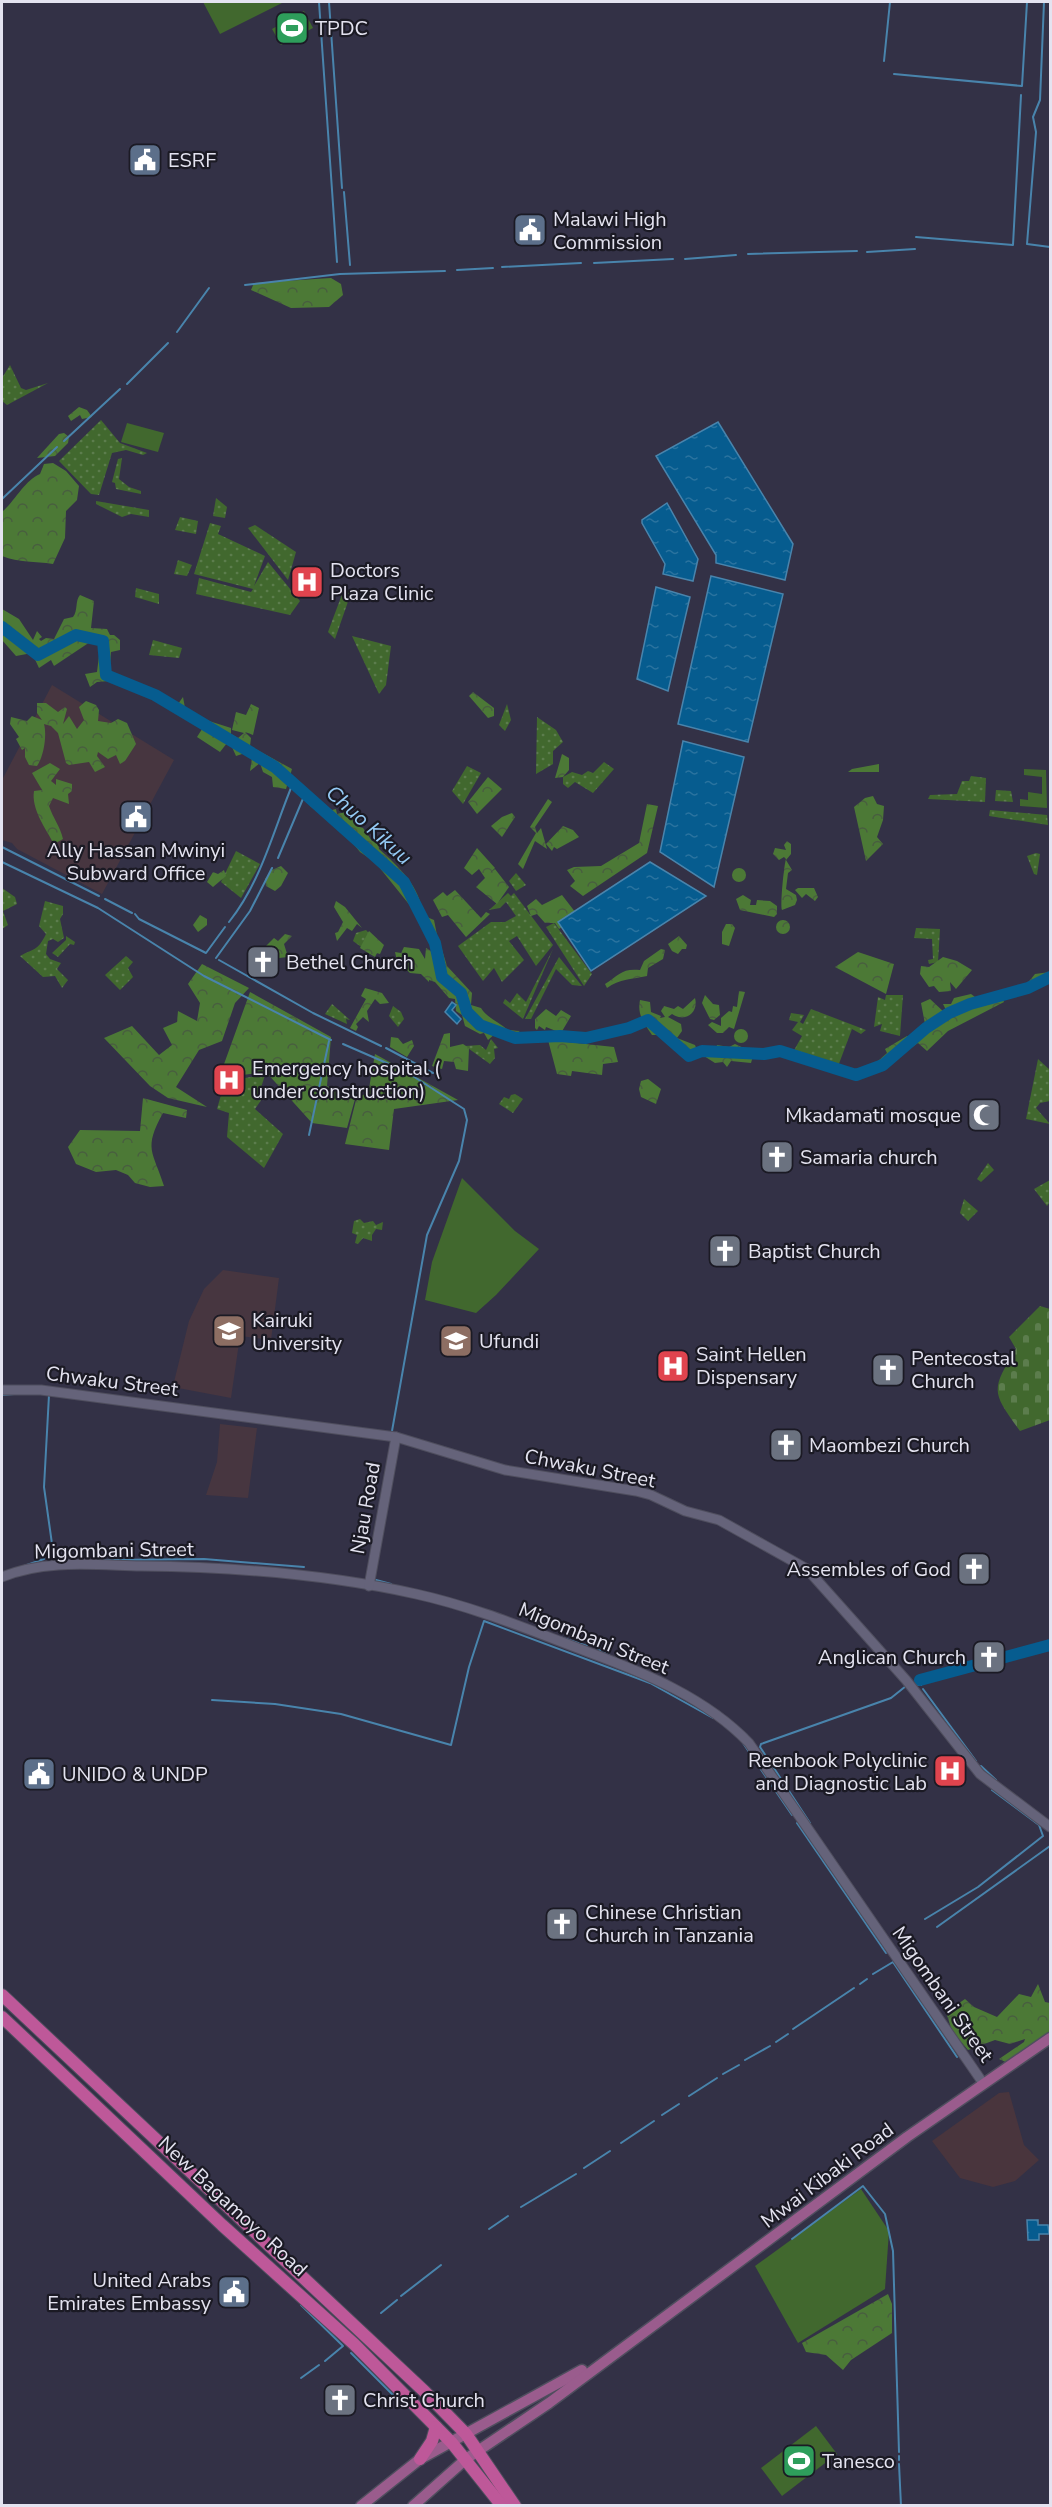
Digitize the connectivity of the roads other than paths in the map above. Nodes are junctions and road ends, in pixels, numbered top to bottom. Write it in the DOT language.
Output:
graph roads {
  1 [pos="2,1390"];
  2 [pos="396,1437"];
  3 [pos="2,1577"];
  4 [pos="369,1586"];
  5 [pos="1050,1827"];
  6 [pos="2,1995"];
  7 [pos="2,2017"];
  8 [pos="1050,2038"];
  9 [pos="983,2084"];
  10 [pos="626,2344"];
  11 [pos="436,2427"];
  12 [pos="466,2434"];
  13 [pos="452,2443"];
  14 [pos="478,2451"];
  15 [pos="420,2459"];
  16 [pos="466,2459"];
  17 [pos="361,2505"];
  18 [pos="413,2505"];
  19 [pos="502,2505"];
  20 [pos="515,2505"];
  1 -- 2 [label="main road, Chwaku Street"];
  2 -- 4 [label="main road, Njau Road"];
  2 -- 5 [label="main road, Chwaku Street"];
  3 -- 4 [label="main road, Migombani Street"];
  4 -- 9 [label="main road, Migombani Street"];
  6 -- 12 [label="highway, New Bagamoyo Road"];
  7 -- 11 [label="highway, New Bagamoyo Road"];
  8 -- 9 [label="main road, Mwai Kibaki Road"];
  9 -- 10 [label="main road, Mwai Kibaki Road"];
  10 -- 12 [label="main road, Mwai Kibaki Road"];
  10 -- 14 [label="main road, Mwai Kibaki Road"];
  11 -- 13 [label="highway, New Bagamoyo Road"];
  11 -- 15 [label="highway"];
  12 -- 13 [label="main road, Mwai Kibaki Road"];
  12 -- 14 [label="highway, New Bagamoyo Road"];
  13 -- 15 [label="main road, Mwai Kibaki Road"];
  13 -- 16 [label="highway, New Bagamoyo Road"];
  14 -- 16 [label="main road, Mwai Kibaki Road"];
  14 -- 20 [label="highway, New Bagamoyo Road"];
  15 -- 17 [label="main road, Mwai Kibaki Road"];
  16 -- 18 [label="main road, Mwai Kibaki Road"];
  16 -- 19 [label="highway, New Bagamoyo Road"];
}
